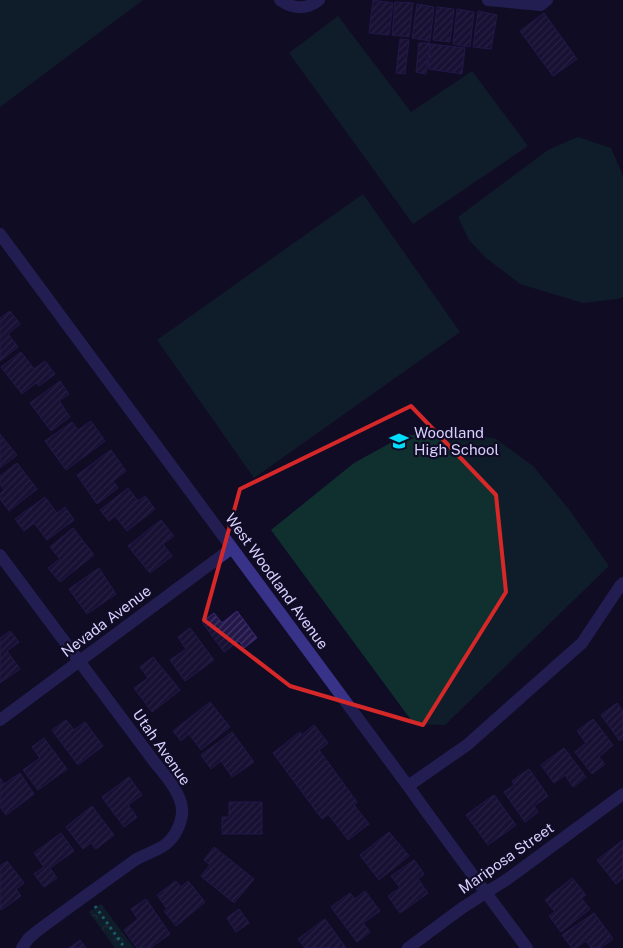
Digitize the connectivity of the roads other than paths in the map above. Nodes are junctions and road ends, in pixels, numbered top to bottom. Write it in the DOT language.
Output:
graph roads {
  1 [pos="280,0"];
  2 [pos="319,0"];
  3 [pos="488,0"];
  4 [pos="547,0"];
  5 [pos="0,234"];
  6 [pos="232,548"];
  7 [pos="0,555"];
  8 [pos="623,583"];
  9 [pos="79,662"];
  10 [pos="0,720"];
  11 [pos="408,786"];
  12 [pos="623,794"];
  13 [pos="488,893"];
  14 [pos="22,948"];
  15 [pos="408,948"];
  16 [pos="527,948"];
  1 -- 2 [label="street"];
  3 -- 4 [label="street"];
  5 -- 6 [label="street, West Woodland Avenue"];
  6 -- 9 [label="street, Nevada Avenue"];
  6 -- 11 [label="street, West Woodland Avenue"];
  7 -- 9 [label="street, Utah Avenue"];
  8 -- 11 [label="street"];
  9 -- 10 [label="street, Nevada Avenue"];
  9 -- 14 [label="street, Utah Avenue"];
  11 -- 13 [label="street, West Woodland Avenue"];
  12 -- 13 [label="street, Mariposa Street"];
  13 -- 15 [label="street, Mariposa Street"];
  13 -- 16 [label="street, West Woodland Avenue"];
}
